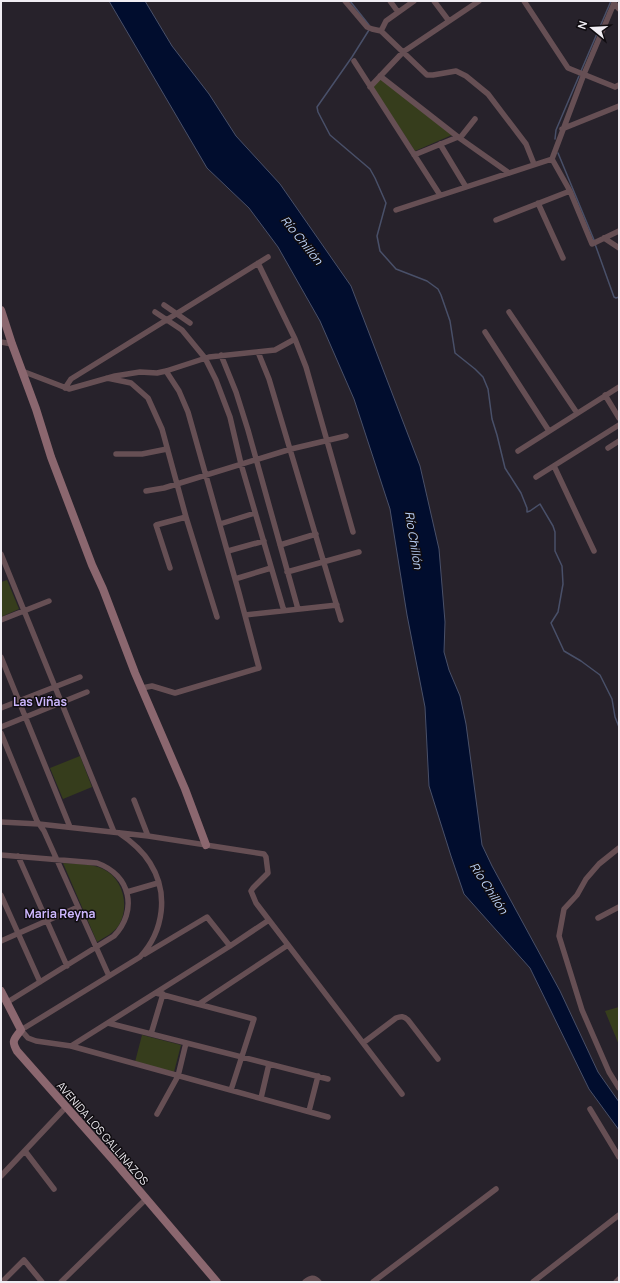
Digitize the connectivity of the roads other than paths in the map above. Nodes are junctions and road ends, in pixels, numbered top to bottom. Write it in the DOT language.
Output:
graph roads {
  1 [pos="345,1"];
  2 [pos="390,1"];
  3 [pos="414,1"];
  4 [pos="434,1"];
  5 [pos="480,1"];
  6 [pos="524,1"];
  7 [pos="615,2"];
  8 [pos="619,10"];
  9 [pos="398,12"];
  10 [pos="449,21"];
  11 [pos="381,31"];
  12 [pos="403,52"];
  13 [pos="354,61"];
  14 [pos="584,74"];
  15 [pos="380,76"];
  16 [pos="619,85"];
  17 [pos="370,87"];
  18 [pos="619,106"];
  19 [pos="475,119"];
  20 [pos="562,129"];
  21 [pos="459,137"];
  22 [pos="440,144"];
  23 [pos="414,155"];
  24 [pos="552,159"];
  25 [pos="534,164"];
  26 [pos="509,172"];
  27 [pos="466,187"];
  28 [pos="570,191"];
  29 [pos="440,195"];
  30 [pos="538,203"];
  31 [pos="396,210"];
  32 [pos="496,220"];
  33 [pos="619,231"];
  34 [pos="604,238"];
  35 [pos="619,248"];
  36 [pos="268,257"];
  37 [pos="563,258"];
  38 [pos="258,263"];
  39 [pos="164,305"];
  40 [pos="1,310"];
  41 [pos="155,312"];
  42 [pos="509,312"];
  43 [pos="176,314"];
  44 [pos="166,320"];
  45 [pos="190,323"];
  46 [pos="486,332"];
  47 [pos="295,339"];
  48 [pos="1,342"];
  49 [pos="12,344"];
  50 [pos="258,352"];
  51 [pos="221,356"];
  52 [pos="204,358"];
  53 [pos="22,371"];
  54 [pos="166,371"];
  55 [pos="107,378"];
  56 [pos="619,387"];
  57 [pos="65,388"];
  58 [pos="606,395"];
  59 [pos="577,413"];
  60 [pos="619,418"];
  61 [pos="619,425"];
  62 [pos="549,431"];
  63 [pos="346,436"];
  64 [pos="327,440"];
  65 [pos="619,441"];
  66 [pos="608,448"];
  67 [pos="167,449"];
  68 [pos="291,449"];
  69 [pos="518,451"];
  70 [pos="116,454"];
  71 [pos="256,460"];
  72 [pos="241,464"];
  73 [pos="554,466"];
  74 [pos="206,475"];
  75 [pos="536,477"];
  76 [pos="176,484"];
  77 [pos="146,492"];
  78 [pos="256,513"];
  79 [pos="186,517"];
  80 [pos="220,524"];
  81 [pos="353,532"];
  82 [pos="316,534"];
  83 [pos="264,541"];
  84 [pos="280,545"];
  85 [pos="228,551"];
  86 [pos="594,551"];
  87 [pos="359,552"];
  88 [pos="1,554"];
  89 [pos="324,562"];
  90 [pos="170,568"];
  91 [pos="271,568"];
  92 [pos="287,572"];
  93 [pos="235,579"];
  94 [pos="49,601"];
  95 [pos="336,604"];
  96 [pos="298,609"];
  97 [pos="24,611"];
  98 [pos="284,611"];
  99 [pos="245,615"];
  100 [pos="217,617"];
  101 [pos="1,620"];
  102 [pos="341,620"];
  103 [pos="1,657"];
  104 [pos="80,677"];
  105 [pos="55,687"];
  106 [pos="142,688"];
  107 [pos="87,692"];
  108 [pos="19,701"];
  109 [pos="61,702"];
  110 [pos="1,708"];
  111 [pos="25,717"];
  112 [pos="1,727"];
  113 [pos="1,734"];
  114 [pos="134,800"];
  115 [pos="1,822"];
  116 [pos="39,824"];
  117 [pos="70,827"];
  118 [pos="116,833"];
  119 [pos="148,836"];
  120 [pos="206,845"];
  121 [pos="619,848"];
  122 [pos="1,855"];
  123 [pos="18,856"];
  124 [pos="57,859"];
  125 [pos="158,883"];
  126 [pos="127,892"];
  127 [pos="1,894"];
  128 [pos="78,907"];
  129 [pos="619,908"];
  130 [pos="598,918"];
  131 [pos="269,920"];
  132 [pos="47,921"];
  133 [pos="18,933"];
  134 [pos="1,941"];
  135 [pos="288,944"];
  136 [pos="230,946"];
  137 [pos="96,947"];
  138 [pos="140,957"];
  139 [pos="67,966"];
  140 [pos="109,976"];
  141 [pos="40,982"];
  142 [pos="1,991"];
  143 [pos="156,993"];
  144 [pos="163,994"];
  145 [pos="6,1003"];
  146 [pos="199,1004"];
  147 [pos="108,1023"];
  148 [pos="21,1030"];
  149 [pos="151,1034"];
  150 [pos="186,1043"];
  151 [pos="363,1043"];
  152 [pos="71,1046"];
  153 [pos="242,1057"];
  154 [pos="438,1059"];
  155 [pos="269,1064"];
  156 [pos="178,1076"];
  157 [pos="318,1076"];
  158 [pos="328,1079"];
  159 [pos="619,1088"];
  160 [pos="231,1090"];
  161 [pos="402,1094"];
  162 [pos="261,1098"];
  163 [pos="66,1107"];
  164 [pos="590,1109"];
  165 [pos="309,1111"];
  166 [pos="157,1114"];
  167 [pos="328,1117"];
  168 [pos="25,1151"];
  169 [pos="619,1157"];
  170 [pos="1,1176"];
  171 [pos="54,1188"];
  172 [pos="496,1189"];
  173 [pos="146,1199"];
  174 [pos="619,1216"];
  175 [pos="619,1279"];
  176 [pos="2,1282"];
  177 [pos="42,1282"];
  178 [pos="61,1282"];
  179 [pos="217,1282"];
  180 [pos="305,1282"];
  181 [pos="319,1282"];
  182 [pos="374,1282"];
  183 [pos="533,1282"];
  184 [pos="616,1282"];
  1 -- 11 [label="street"];
  2 -- 9 [label="street"];
  3 -- 9 [label="street"];
  4 -- 10 [label="street"];
  5 -- 10 [label="street"];
  6 -- 14 [label="street"];
  7 -- 8 [label="street"];
  7 -- 14 [label="street"];
  9 -- 11 [label="street"];
  10 -- 12 [label="street"];
  11 -- 12 [label="street"];
  12 -- 15 [label="street"];
  12 -- 25 [label="street"];
  13 -- 17 [label="street"];
  14 -- 16 [label="street"];
  14 -- 20 [label="street"];
  15 -- 17 [label="street"];
  15 -- 21 [label="street"];
  17 -- 23 [label="street"];
  18 -- 20 [label="street"];
  19 -- 21 [label="street"];
  20 -- 24 [label="street"];
  21 -- 22 [label="street"];
  21 -- 26 [label="street"];
  22 -- 23 [label="street"];
  22 -- 27 [label="street"];
  23 -- 29 [label="street"];
  24 -- 25 [label="street"];
  24 -- 28 [label="street"];
  25 -- 26 [label="street"];
  26 -- 27 [label="street"];
  27 -- 29 [label="street"];
  28 -- 30 [label="street"];
  28 -- 34 [label="street"];
  29 -- 31 [label="street"];
  30 -- 32 [label="street"];
  30 -- 37 [label="street"];
  33 -- 34 [label="street"];
  34 -- 35 [label="street"];
  36 -- 38 [label="street"];
  38 -- 43 [label="street"];
  38 -- 47 [label="street"];
  39 -- 43 [label="street"];
  40 -- 49 [label="street"];
  41 -- 44 [label="street"];
  42 -- 59 [label="street"];
  43 -- 44 [label="street"];
  43 -- 45 [label="street"];
  44 -- 52 [label="street"];
  44 -- 57 [label="street"];
  46 -- 62 [label="street"];
  47 -- 50 [label="street"];
  47 -- 64 [label="street"];
  48 -- 49 [label="street"];
  49 -- 53 [label="street"];
  50 -- 51 [label="street"];
  50 -- 68 [label="street"];
  51 -- 52 [label="street"];
  51 -- 71 [label="street"];
  52 -- 54 [label="street"];
  52 -- 72 [label="street"];
  53 -- 57 [label="street"];
  53 -- 106 [label="street"];
  54 -- 55 [label="street"];
  54 -- 74 [label="street"];
  55 -- 57 [label="street"];
  55 -- 67 [label="street"];
  56 -- 58 [label="street"];
  58 -- 59 [label="street"];
  58 -- 60 [label="street"];
  59 -- 62 [label="street"];
  61 -- 73 [label="street"];
  62 -- 69 [label="street"];
  63 -- 64 [label="street"];
  64 -- 68 [label="street"];
  64 -- 81 [label="street"];
  65 -- 66 [label="street"];
  67 -- 70 [label="street"];
  67 -- 76 [label="street"];
  68 -- 71 [label="street"];
  68 -- 82 [label="street"];
  71 -- 72 [label="street"];
  71 -- 84 [label="street"];
  72 -- 74 [label="street"];
  72 -- 78 [label="street"];
  73 -- 75 [label="street"];
  73 -- 86 [label="street"];
  74 -- 76 [label="street"];
  74 -- 80 [label="street"];
  76 -- 77 [label="street"];
  76 -- 79 [label="street"];
  78 -- 80 [label="street"];
  78 -- 83 [label="street"];
  79 -- 90 [label="street"];
  79 -- 100 [label="street"];
  80 -- 85 [label="street"];
  82 -- 84 [label="street"];
  82 -- 89 [label="street"];
  83 -- 85 [label="street"];
  83 -- 91 [label="street"];
  84 -- 92 [label="street"];
  85 -- 93 [label="street"];
  87 -- 89 [label="street"];
  88 -- 97 [label="street"];
  89 -- 92 [label="street"];
  89 -- 95 [label="street"];
  91 -- 93 [label="street"];
  91 -- 98 [label="street"];
  92 -- 96 [label="street"];
  93 -- 99 [label="street"];
  94 -- 97 [label="street"];
  95 -- 96 [label="street"];
  95 -- 102 [label="street"];
  96 -- 98 [label="street"];
  97 -- 101 [label="street"];
  97 -- 105 [label="street"];
  98 -- 99 [label="street"];
  99 -- 106 [label="street"];
  103 -- 108 [label="street"];
  104 -- 105 [label="street"];
  105 -- 108 [label="street"];
  105 -- 109 [label="street"];
  106 -- 120 [label="street"];
  107 -- 109 [label="street"];
  108 -- 110 [label="street"];
  108 -- 111 [label="street"];
  109 -- 111 [label="street"];
  109 -- 118 [label="street"];
  111 -- 112 [label="street"];
  111 -- 117 [label="street"];
  113 -- 116 [label="street"];
  114 -- 119 [label="street"];
  115 -- 116 [label="street"];
  116 -- 117 [label="street"];
  116 -- 124 [label="street"];
  117 -- 118 [label="street"];
  118 -- 119 [label="street"];
  118 -- 125 [label="street"];
  119 -- 120 [label="street"];
  120 -- 131 [label="street"];
  121 -- 159 [label="street"];
  122 -- 123 [label="street"];
  123 -- 124 [label="street"];
  123 -- 132 [label="street"];
  124 -- 126 [label="street"];
  124 -- 128 [label="street"];
  125 -- 126 [label="street"];
  125 -- 138 [label="street"];
  126 -- 137 [label="street"];
  127 -- 133 [label="street"];
  128 -- 132 [label="street"];
  128 -- 137 [label="street"];
  129 -- 130 [label="street"];
  131 -- 135 [label="street"];
  131 -- 136 [label="street"];
  132 -- 133 [label="street"];
  132 -- 139 [label="street"];
  133 -- 134 [label="street"];
  133 -- 141 [label="street"];
  135 -- 146 [label="street"];
  135 -- 151 [label="street"];
  136 -- 138 [label="street"];
  136 -- 143 [label="street"];
  137 -- 139 [label="street"];
  137 -- 140 [label="street"];
  138 -- 140 [label="street"];
  139 -- 141 [label="street"];
  140 -- 148 [label="street"];
  141 -- 145 [label="street"];
  142 -- 145 [label="street"];
  143 -- 144 [label="street"];
  143 -- 147 [label="street"];
  144 -- 146 [label="street"];
  144 -- 149 [label="street"];
  145 -- 148 [label="street"];
  146 -- 153 [label="street"];
  147 -- 149 [label="street"];
  147 -- 152 [label="street"];
  148 -- 152 [label="street"];
  148 -- 163 [label="street, AVENIDA LOS GALLINAZOS"];
  149 -- 150 [label="street"];
  150 -- 153 [label="street"];
  150 -- 156 [label="street"];
  151 -- 154 [label="street"];
  151 -- 161 [label="street"];
  152 -- 156 [label="street"];
  153 -- 155 [label="street"];
  153 -- 160 [label="street"];
  155 -- 157 [label="street"];
  155 -- 162 [label="street"];
  156 -- 160 [label="street"];
  156 -- 166 [label="street"];
  157 -- 158 [label="street"];
  157 -- 165 [label="street"];
  160 -- 162 [label="street"];
  162 -- 165 [label="street"];
  163 -- 168 [label="street"];
  163 -- 173 [label="street, AVENIDA LOS GALLINAZOS"];
  164 -- 169 [label="street"];
  165 -- 167 [label="street"];
  168 -- 170 [label="street"];
  168 -- 171 [label="street"];
  172 -- 182 [label="street"];
  173 -- 178 [label="street"];
  173 -- 179 [label="street, AVENIDA LOS GALLINAZOS"];
  174 -- 183 [label="street"];
  175 -- 184 [label="street"];
  176 -- 177 [label="street"];
  180 -- 181 [label="street"];
}
